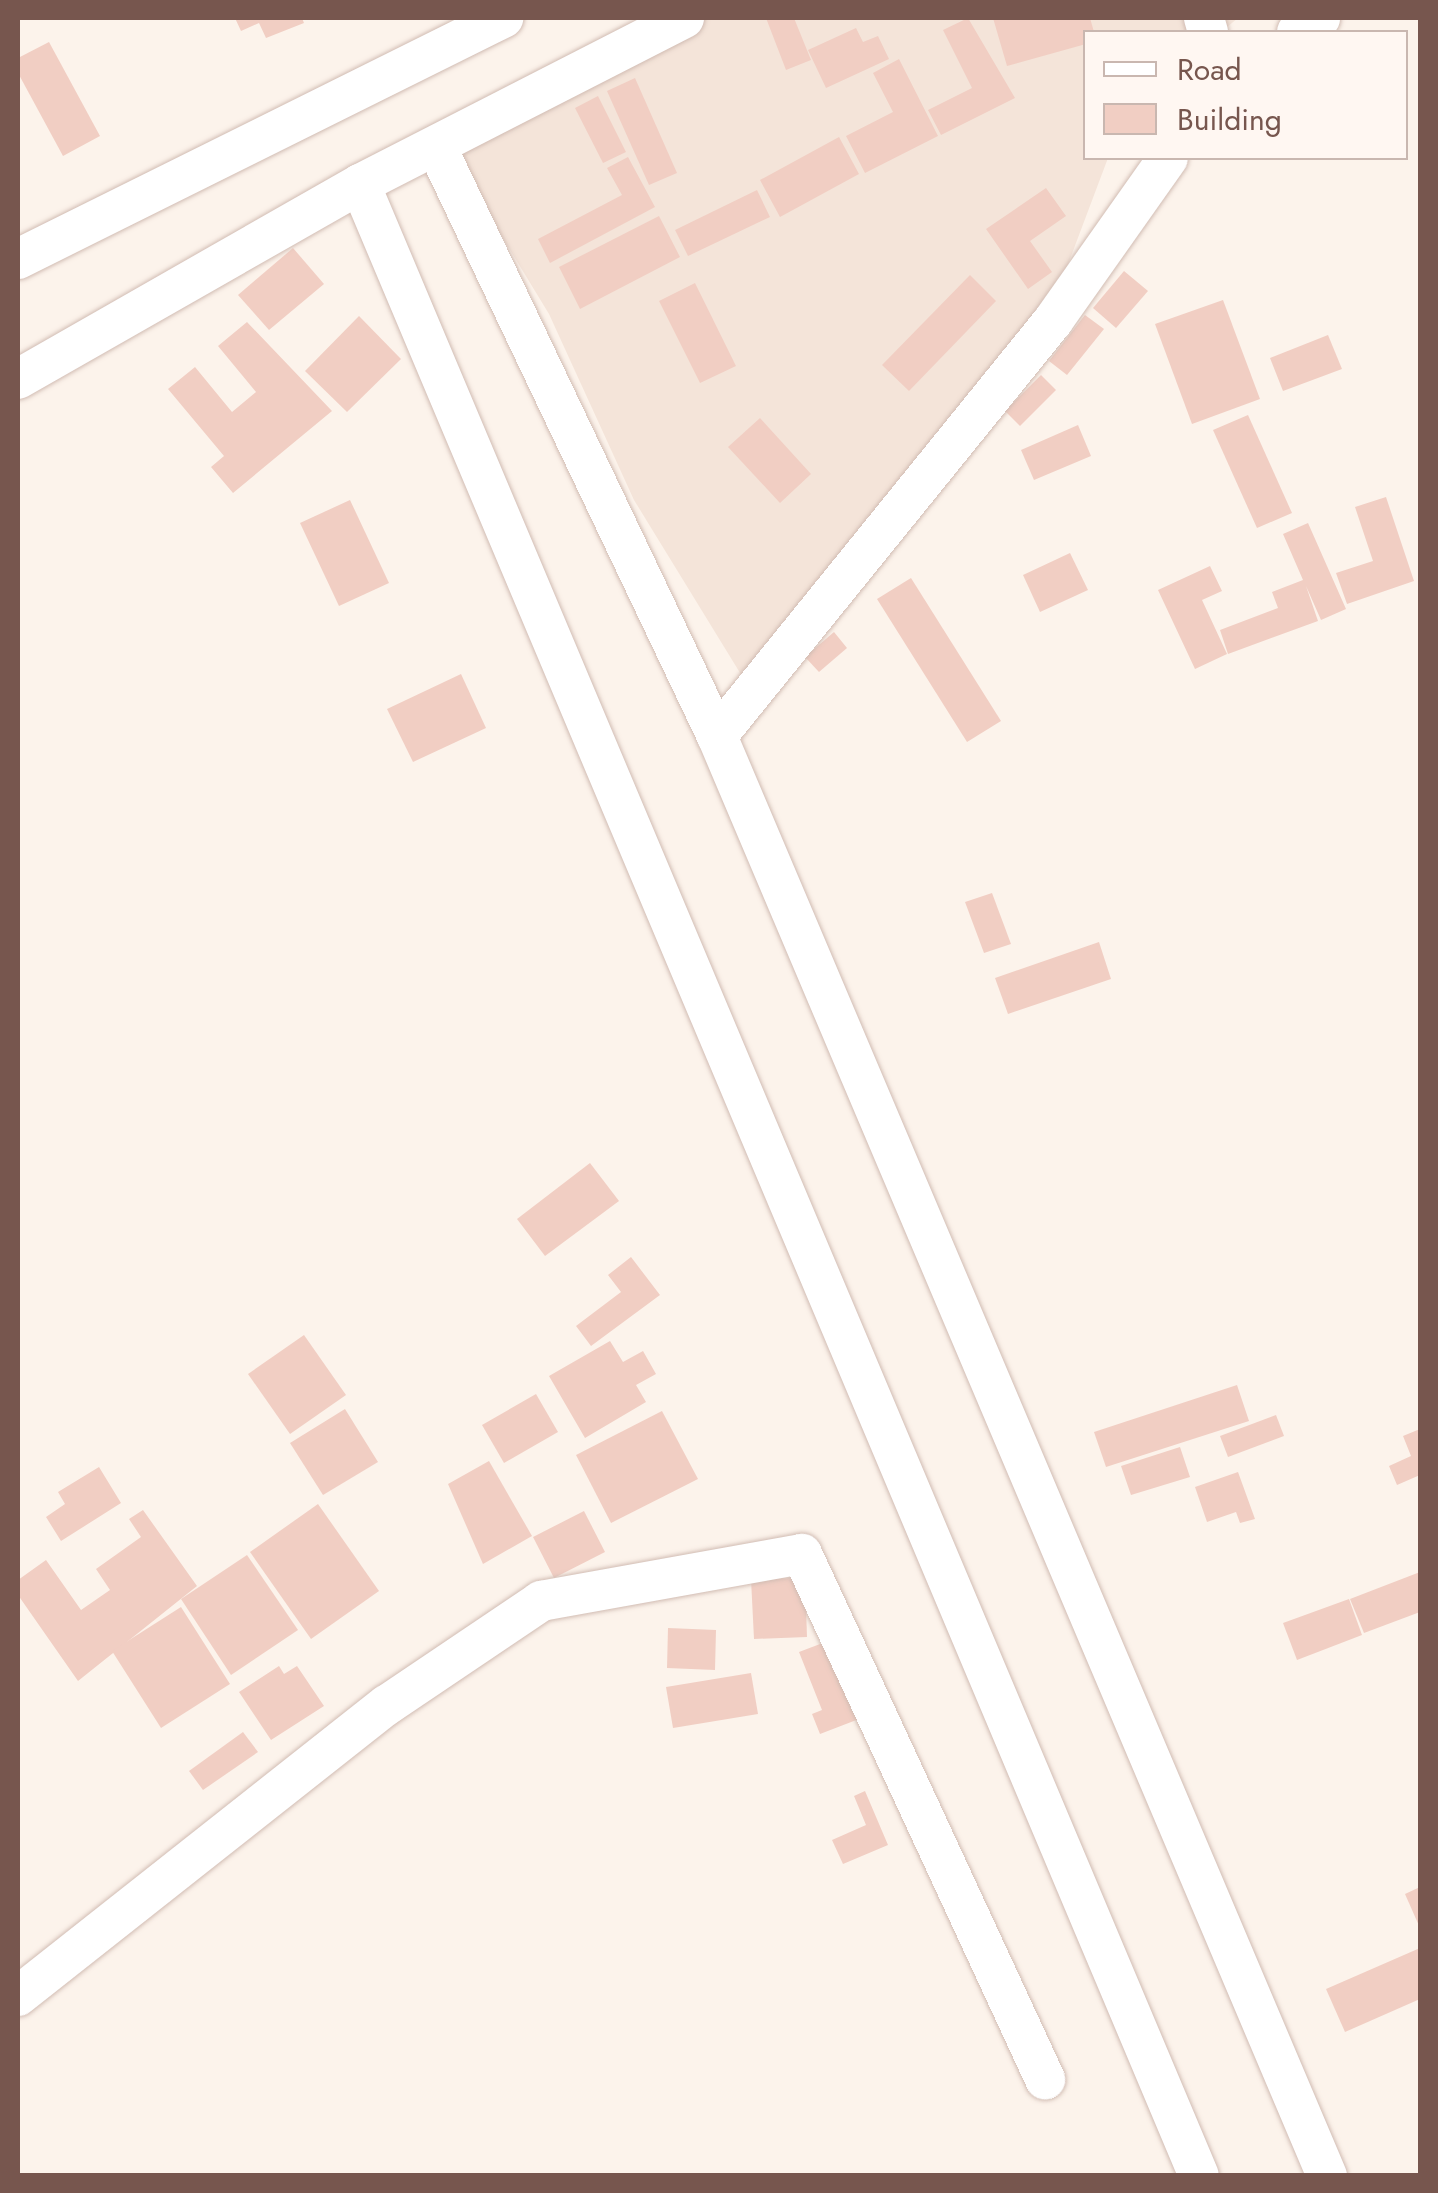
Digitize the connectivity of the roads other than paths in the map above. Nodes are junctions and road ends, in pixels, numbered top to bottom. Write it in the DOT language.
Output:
graph roads {
  1 [pos="503,18"];
  2 [pos="684,18"];
  3 [pos="437,148"];
  4 [pos="1167,160"];
  5 [pos="360,184"];
  6 [pos="18,258"];
  7 [pos="18,379"];
  8 [pos="718,736"];
  9 [pos="18,1996"];
  10 [pos="1044,2079"];
  11 [pos="1199,2176"];
  12 [pos="1327,2176"];
  1 -- 6 [label="street"];
  2 -- 3 [label="street"];
  3 -- 5 [label="street"];
  3 -- 8 [label="street"];
  4 -- 8 [label="street"];
  5 -- 7 [label="street"];
  5 -- 11 [label="street"];
  8 -- 12 [label="street"];
  9 -- 10 [label="street"];
}
